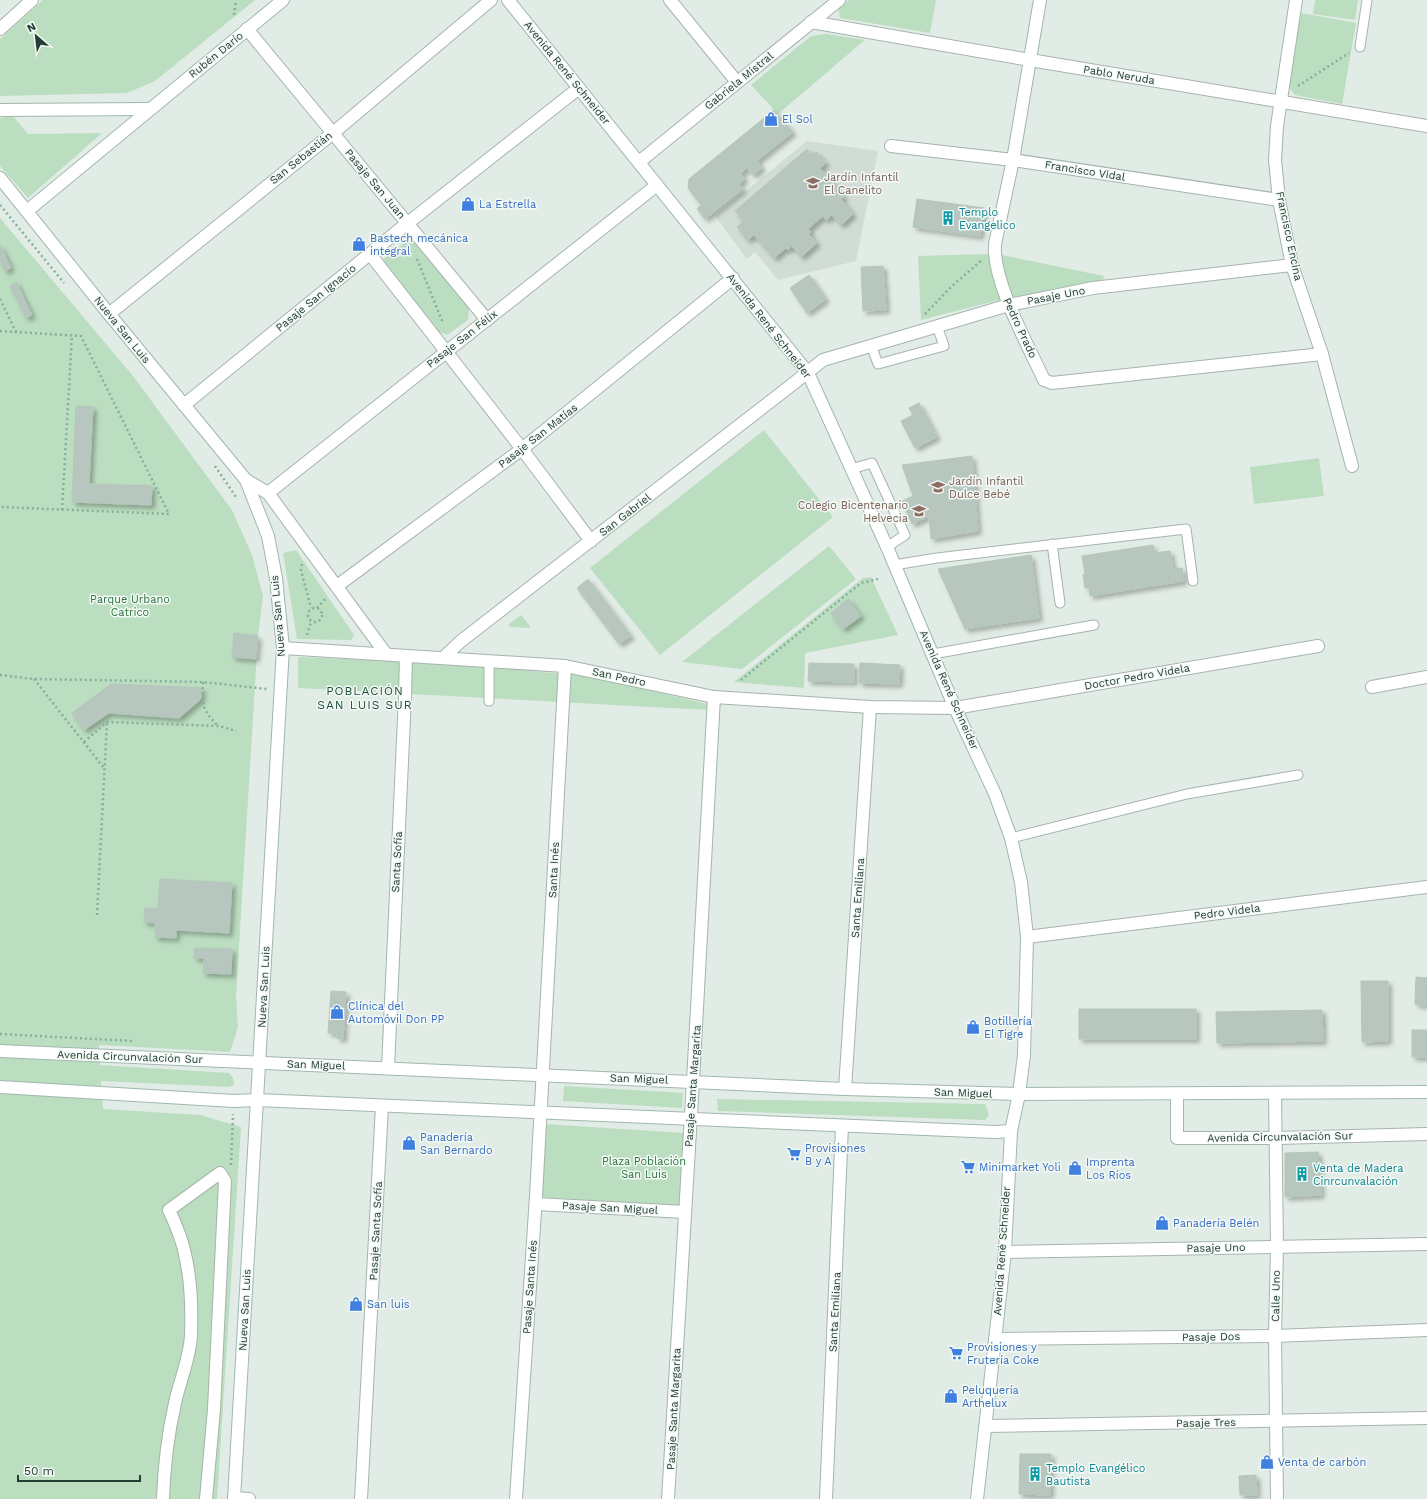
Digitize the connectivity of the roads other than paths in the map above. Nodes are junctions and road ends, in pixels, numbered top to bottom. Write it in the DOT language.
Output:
graph roads {
  1 [pos="32,0"];
  2 [pos="283,0"];
  3 [pos="490,0"];
  4 [pos="508,0"];
  5 [pos="670,0"];
  6 [pos="839,0"];
  7 [pos="1040,0"];
  8 [pos="1296,0"];
  9 [pos="1367,0"];
  10 [pos="811,22"];
  11 [pos="0,29"];
  12 [pos="247,29"];
  13 [pos="1360,46"];
  14 [pos="1030,60"];
  15 [pos="737,82"];
  16 [pos="579,88"];
  17 [pos="1282,101"];
  18 [pos="149,109"];
  19 [pos="0,110"];
  20 [pos="1427,126"];
  21 [pos="333,133"];
  22 [pos="892,146"];
  23 [pos="1013,160"];
  24 [pos="639,162"];
  25 [pos="0,178"];
  26 [pos="657,185"];
  27 [pos="1279,200"];
  28 [pos="27,211"];
  29 [pos="408,224"];
  30 [pos="370,254"];
  31 [pos="1292,265"];
  32 [pos="733,278"];
  33 [pos="1009,305"];
  34 [pos="109,314"];
  35 [pos="486,320"];
  36 [pos="937,326"];
  37 [pos="871,345"];
  38 [pos="446,352"];
  39 [pos="1322,354"];
  40 [pos="808,373"];
  41 [pos="184,405"];
  42 [pos="522,449"];
  43 [pos="1352,466"];
  44 [pos="851,469"];
  45 [pos="246,480"];
  46 [pos="268,493"];
  47 [pos="591,541"];
  48 [pos="1052,544"];
  49 [pos="887,547"];
  50 [pos="894,564"];
  51 [pos="1193,581"];
  52 [pos="337,586"];
  53 [pos="1060,602"];
  54 [pos="1094,625"];
  55 [pos="1318,646"];
  56 [pos="283,648"];
  57 [pos="386,654"];
  58 [pos="932,654"];
  59 [pos="406,656"];
  60 [pos="443,658"];
  61 [pos="489,661"];
  62 [pos="565,666"];
  63 [pos="1427,678"];
  64 [pos="1372,687"];
  65 [pos="714,697"];
  66 [pos="489,701"];
  67 [pos="870,706"];
  68 [pos="955,708"];
  69 [pos="1298,775"];
  70 [pos="1011,838"];
  71 [pos="1427,887"];
  72 [pos="1027,937"];
  73 [pos="0,1051"];
  74 [pos="259,1063"];
  75 [pos="388,1068"];
  76 [pos="542,1075"];
  77 [pos="693,1081"];
  78 [pos="0,1087"];
  79 [pos="845,1089"];
  80 [pos="1427,1092"];
  81 [pos="1275,1093"];
  82 [pos="1019,1094"];
  83 [pos="1177,1094"];
  84 [pos="257,1100"];
  85 [pos="382,1106"];
  86 [pos="540,1113"];
  87 [pos="690,1119"];
  88 [pos="842,1126"];
  89 [pos="1011,1130"];
  90 [pos="1427,1134"];
  91 [pos="1276,1138"];
  92 [pos="536,1204"];
  93 [pos="685,1212"];
  94 [pos="1427,1244"];
  95 [pos="1277,1247"];
  96 [pos="1005,1252"];
  97 [pos="1427,1330"];
  98 [pos="1276,1336"];
  99 [pos="995,1339"];
  100 [pos="1427,1418"];
  101 [pos="1276,1422"];
  102 [pos="986,1426"];
  103 [pos="163,1499"];
  104 [pos="206,1499"];
  105 [pos="234,1499"];
  106 [pos="249,1499"];
  107 [pos="361,1499"];
  108 [pos="516,1499"];
  109 [pos="668,1499"];
  110 [pos="826,1499"];
  111 [pos="977,1499"];
  112 [pos="1276,1499"];
  1 -- 11 [label="street"];
  2 -- 12 [label="street, Rubén Darío"];
  3 -- 21 [label="street, San Sebastián"];
  4 -- 16 [label="street, Avenida René Schneider"];
  5 -- 15 [label="street"];
  6 -- 10 [label="street, Gabriela Mistral"];
  7 -- 14 [label="street, Pedro Prado"];
  8 -- 17 [label="street, Francisco Encina"];
  9 -- 13 [label="lane"];
  10 -- 14 [label="street, Pablo Neruda"];
  10 -- 15 [label="street, Gabriela Mistral"];
  12 -- 18 [label="street, Rubén Darío"];
  12 -- 21 [label="street, Pasaje San Juan"];
  14 -- 17 [label="street, Pablo Neruda"];
  14 -- 23 [label="street, Pedro Prado"];
  15 -- 24 [label="street, Gabriela Mistral"];
  16 -- 24 [label="street, Avenida René Schneider"];
  16 -- 29 [label="street, Pasaje San Ignacio"];
  17 -- 20 [label="street, Pablo Neruda"];
  17 -- 27 [label="street, Francisco Encina"];
  18 -- 19 [label="street"];
  18 -- 28 [label="street, Rubén Darío"];
  21 -- 29 [label="street, Pasaje San Juan"];
  21 -- 34 [label="street, San Sebastián"];
  22 -- 23 [label="street, Francisco Vidal"];
  23 -- 27 [label="street, Francisco Vidal"];
  23 -- 33 [label="street, Pedro Prado"];
  24 -- 26 [label="street, Avenida René Schneider"];
  25 -- 28 [label="street, Nueva San Luis"];
  26 -- 32 [label="street, Avenida René Schneider"];
  26 -- 35 [label="street, Pasaje San Félix"];
  27 -- 31 [label="street, Francisco Encina"];
  28 -- 34 [label="street, Nueva San Luis"];
  29 -- 30 [label="street, Pasaje San Ignacio"];
  29 -- 35 [label="street, Pasaje San Juan"];
  30 -- 38 [label="street"];
  30 -- 41 [label="street, Pasaje San Ignacio"];
  31 -- 33 [label="street, Pasaje Uno"];
  31 -- 39 [label="street, Francisco Encina"];
  32 -- 40 [label="street, Avenida René Schneider"];
  32 -- 42 [label="street, Pasaje San Matías"];
  33 -- 36 [label="street, Pasaje Uno"];
  33 -- 39 [label="street, Pedro Prado"];
  34 -- 41 [label="street, Nueva San Luis"];
  35 -- 38 [label="street, Pasaje San Félix"];
  36 -- 37 [label="street, Pasaje Uno"];
  36 -- 37 [label="lane"];
  37 -- 40 [label="street, Pasaje Uno"];
  38 -- 42 [label="street"];
  38 -- 46 [label="street, Pasaje San Félix"];
  39 -- 43 [label="street, Francisco Encina"];
  40 -- 44 [label="street, Avenida René Schneider"];
  40 -- 47 [label="street, San Gabriel"];
  41 -- 45 [label="street, Nueva San Luis"];
  42 -- 47 [label="street"];
  42 -- 52 [label="street, Pasaje San Matías"];
  44 -- 49 [label="street, Avenida René Schneider"];
  44 -- 49 [label="lane"];
  45 -- 46 [label="street, Nueva San Luis"];
  45 -- 56 [label="street, Nueva San Luis"];
  46 -- 52 [label="street, Nueva San Luis"];
  47 -- 60 [label="street, San Gabriel"];
  48 -- 50 [label="lane"];
  48 -- 51 [label="lane"];
  48 -- 53 [label="lane"];
  49 -- 50 [label="street, Avenida René Schneider"];
  50 -- 58 [label="street, Avenida René Schneider"];
  52 -- 57 [label="street, Nueva San Luis"];
  54 -- 58 [label="lane"];
  55 -- 68 [label="street, Doctor Pedro Videla"];
  56 -- 57 [label="street, San Pedro"];
  56 -- 74 [label="street, Nueva San Luis"];
  57 -- 59 [label="street, San Pedro"];
  58 -- 68 [label="street, Avenida René Schneider"];
  59 -- 60 [label="street, San Pedro"];
  59 -- 75 [label="street, Santa Sofía"];
  60 -- 61 [label="street, San Pedro"];
  61 -- 62 [label="street, San Pedro"];
  61 -- 66 [label="lane"];
  62 -- 65 [label="street, San Pedro"];
  62 -- 76 [label="street, Santa Inés"];
  63 -- 64 [label="street"];
  65 -- 67 [label="street, San Pedro"];
  65 -- 77 [label="street, Pasaje Santa Margarita"];
  67 -- 68 [label="street, San Pedro"];
  67 -- 79 [label="street, Santa Emiliana"];
  68 -- 70 [label="street, Avenida René Schneider"];
  69 -- 70 [label="lane"];
  70 -- 72 [label="street, Avenida René Schneider"];
  71 -- 72 [label="street, Pedro Videla"];
  72 -- 82 [label="street, Avenida René Schneider"];
  73 -- 74 [label="street, Avenida Circunvalación Sur"];
  74 -- 75 [label="street, San Miguel"];
  74 -- 84 [label="street, Nueva San Luis"];
  75 -- 76 [label="street, San Miguel"];
  76 -- 77 [label="street, San Miguel"];
  76 -- 86 [label="street, Pasaje Santa Inés"];
  77 -- 79 [label="street, San Miguel"];
  77 -- 87 [label="street, Pasaje Santa Margarita"];
  78 -- 84 [label="street"];
  79 -- 82 [label="street, San Miguel"];
  80 -- 81 [label="street"];
  81 -- 83 [label="street"];
  81 -- 91 [label="street, Calle Uno"];
  82 -- 83 [label="street"];
  82 -- 89 [label="street, Avenida René Schneider"];
  83 -- 91 [label="street, Avenida Circunvalación Sur"];
  84 -- 85 [label="street"];
  84 -- 105 [label="street, Nueva San Luis"];
  85 -- 86 [label="street"];
  85 -- 107 [label="street, Pasaje Santa Sofía"];
  86 -- 87 [label="street"];
  86 -- 92 [label="street, Pasaje Santa Inés"];
  87 -- 88 [label="street"];
  87 -- 93 [label="street, Pasaje Santa Margarita"];
  88 -- 89 [label="street"];
  88 -- 110 [label="street, Santa Emiliana"];
  89 -- 96 [label="street, Avenida René Schneider"];
  90 -- 91 [label="street, Avenida Circunvalación Sur"];
  91 -- 95 [label="street, Calle Uno"];
  92 -- 93 [label="street, Pasaje San Miguel"];
  92 -- 108 [label="street, Pasaje Santa Inés"];
  93 -- 109 [label="street, Pasaje Santa Margarita"];
  94 -- 95 [label="street, Pasaje Uno"];
  95 -- 96 [label="street, Pasaje Uno"];
  95 -- 98 [label="street, Calle Uno"];
  96 -- 99 [label="street, Avenida René Schneider"];
  97 -- 98 [label="street, Pasaje Dos"];
  98 -- 99 [label="street, Pasaje Dos"];
  98 -- 101 [label="street, Calle Uno"];
  99 -- 102 [label="street, Avenida René Schneider"];
  100 -- 101 [label="street, Pasaje Tres"];
  101 -- 102 [label="street, Pasaje Tres"];
  101 -- 112 [label="street, Calle Uno"];
  102 -- 111 [label="street, Avenida René Schneider"];
  103 -- 104 [label="street"];
  105 -- 106 [label="street"];
}
